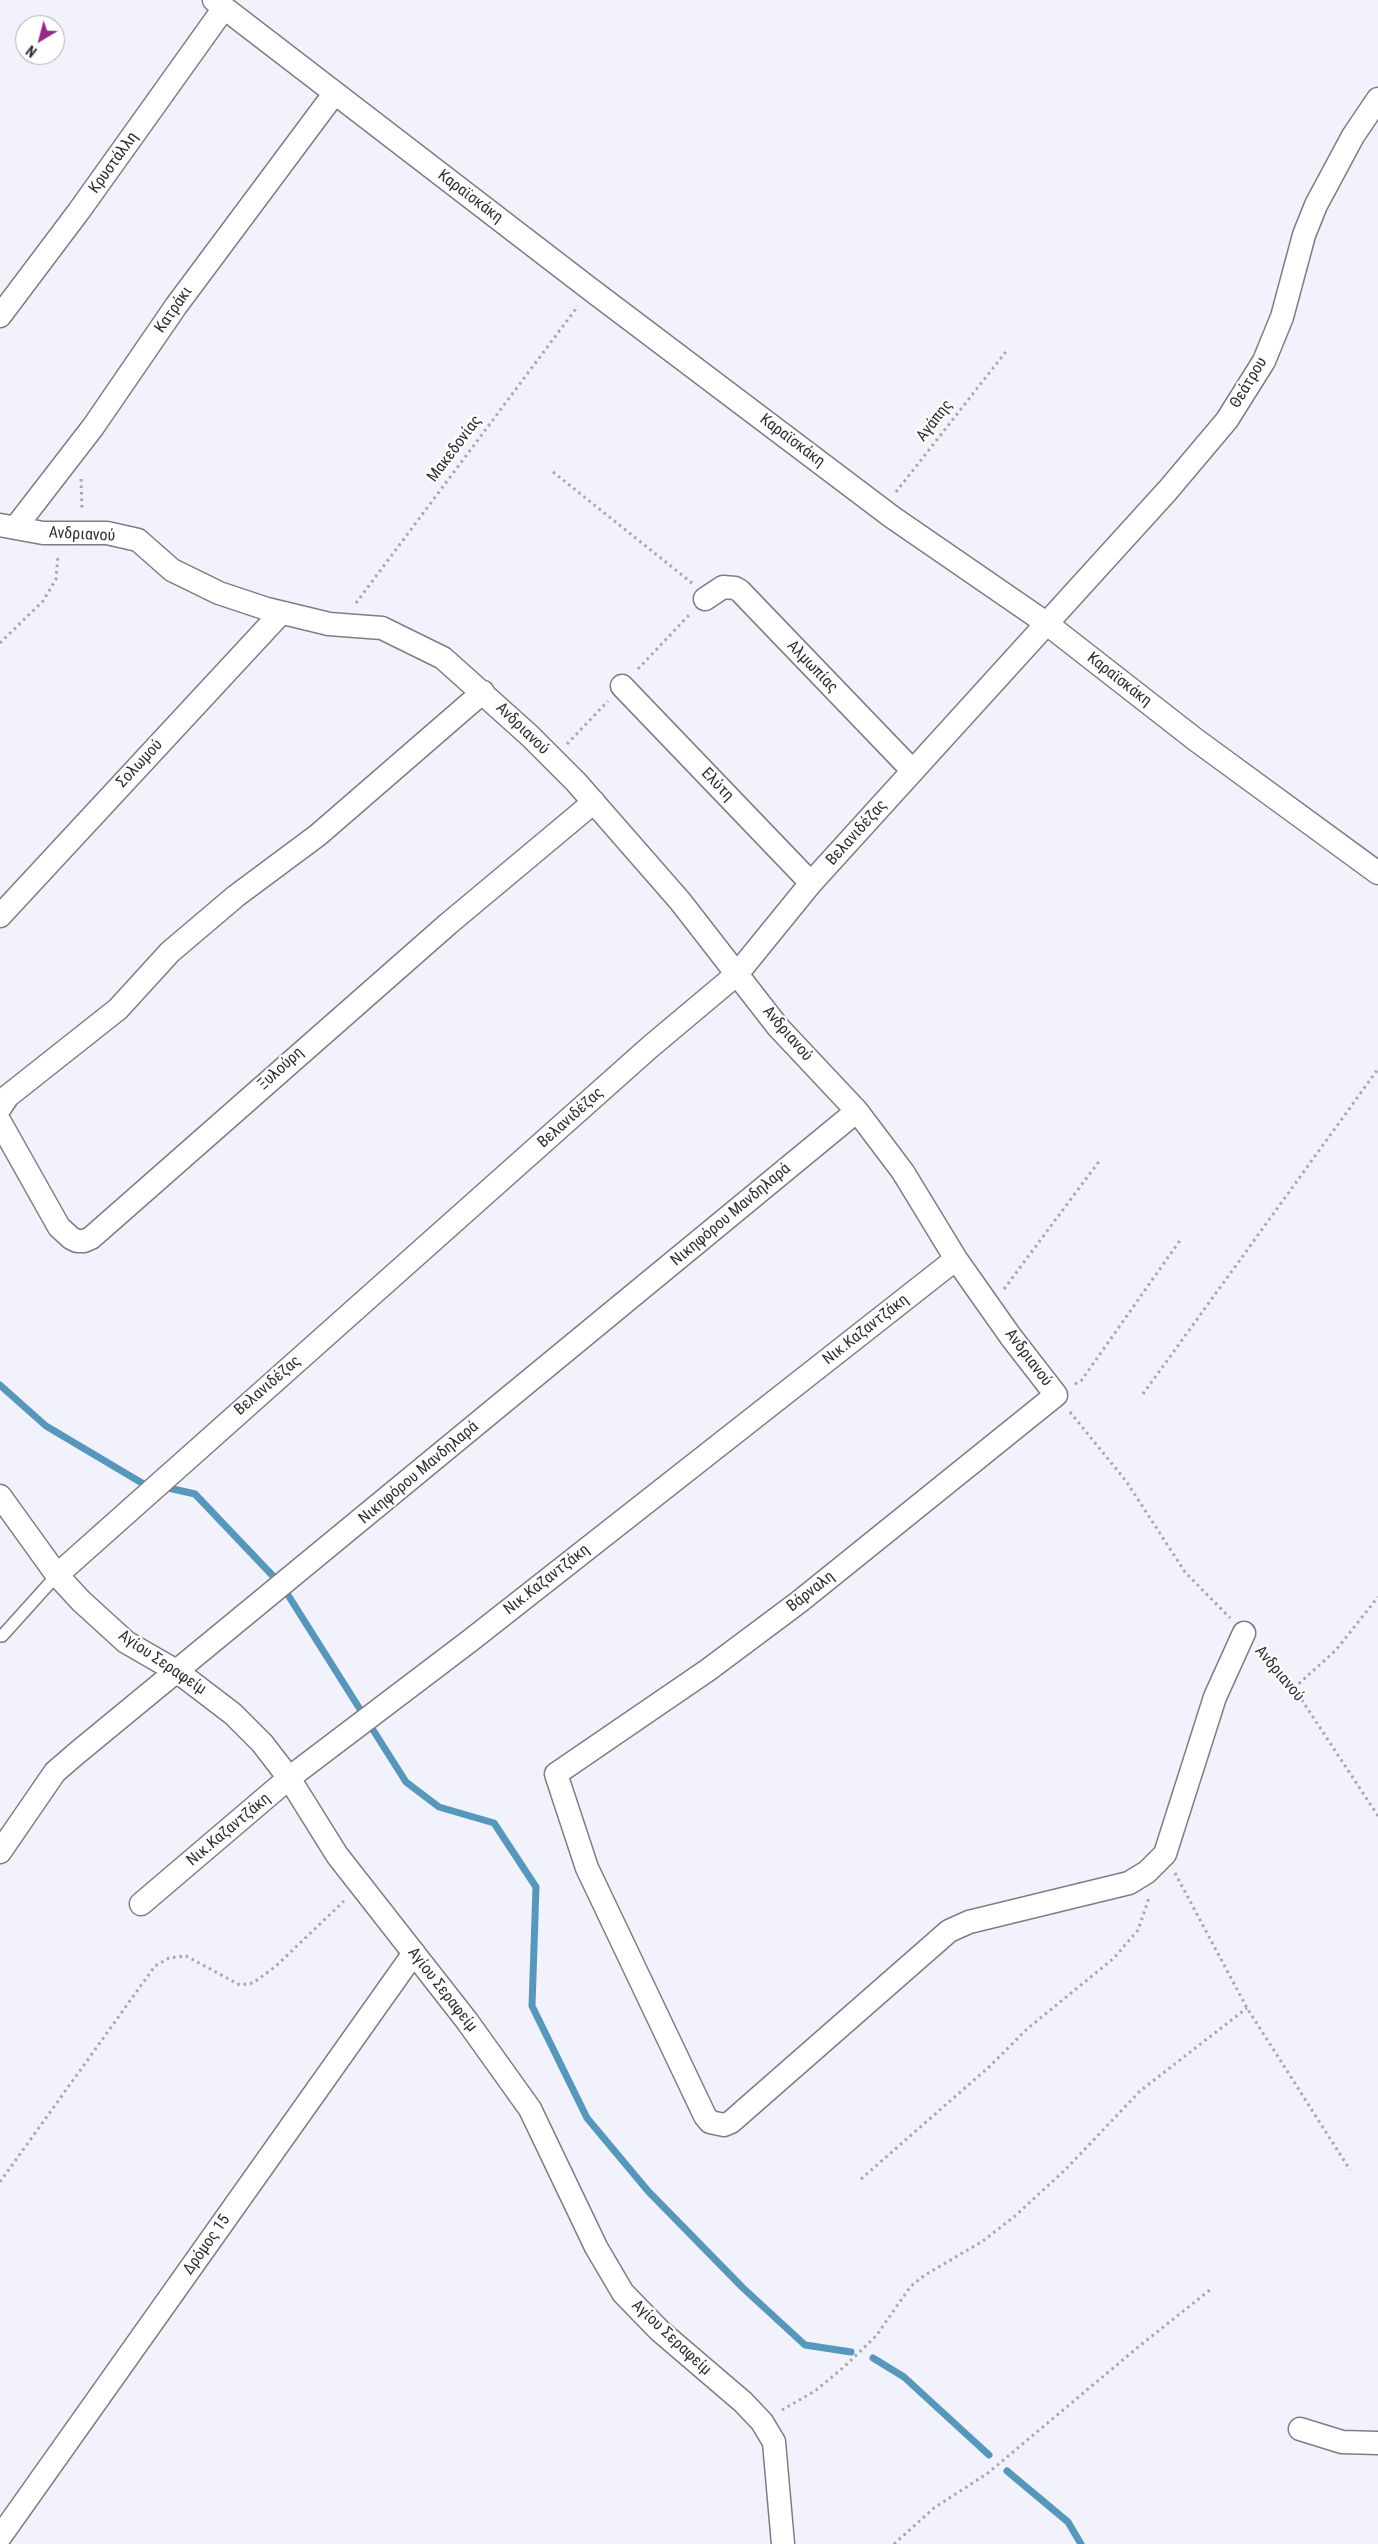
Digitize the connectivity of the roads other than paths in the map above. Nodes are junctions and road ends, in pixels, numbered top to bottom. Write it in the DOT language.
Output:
graph roads {
  1 [pos="219,4"];
  2 [pos="334,94"];
  3 [pos="1378,99"];
  4 [pos="0,316"];
  5 [pos="8,526"];
  6 [pos="705,599"];
  7 [pos="281,613"];
  8 [pos="1046,623"];
  9 [pos="622,686"];
  10 [pos="483,692"];
  11 [pos="913,771"];
  12 [pos="594,802"];
  13 [pos="1378,873"];
  14 [pos="811,883"];
  15 [pos="0,916"];
  16 [pos="737,974"];
  17 [pos="0,1108"];
  18 [pos="857,1110"];
  19 [pos="0,1122"];
  20 [pos="956,1259"];
  21 [pos="1056,1395"];
  22 [pos="0,1496"];
  23 [pos="57,1575"];
  24 [pos="1244,1633"];
  25 [pos="2,1636"];
  26 [pos="178,1672"];
  27 [pos="290,1778"];
  28 [pos="0,1852"];
  29 [pos="141,1904"];
  30 [pos="414,1953"];
  31 [pos="1300,2429"];
  32 [pos="1378,2443"];
  33 [pos="0,2537"];
  34 [pos="783,2544"];
  1 -- 2 [label="street, Καραϊσκάκη"];
  1 -- 4 [label="street, Κρυστάλλη"];
  2 -- 5 [label="street, Κατράκι"];
  2 -- 8 [label="street, Καραϊσκάκη"];
  3 -- 8 [label="street, Θεάτρου"];
  5 -- 7 [label="street, Ανδριανού"];
  6 -- 11 [label="street, Αλμωπίας"];
  7 -- 10 [label="street, Ανδριανού"];
  7 -- 15 [label="street, Σολωμού"];
  8 -- 11 [label="street, Βελανιδέζας"];
  8 -- 13 [label="street, Καραϊσκάκη"];
  9 -- 14 [label="street, Ελύτη"];
  10 -- 12 [label="street, Ανδριανού"];
  10 -- 17 [label="street"];
  11 -- 14 [label="street, Βελανιδέζας"];
  12 -- 16 [label="street, Ανδριανού"];
  12 -- 19 [label="street, Ξυλούρη"];
  14 -- 16 [label="street, Βελανιδέζας"];
  16 -- 18 [label="street, Ανδριανού"];
  16 -- 23 [label="street, Βελανιδέζας"];
  18 -- 20 [label="street, Ανδριανού"];
  18 -- 26 [label="street, Νικηφόρου Μανδηλαρά"];
  20 -- 21 [label="street, Ανδριανού"];
  20 -- 27 [label="street, Νικ.Καζαντζάκη"];
  21 -- 24 [label="street, Βάρναλη"];
  22 -- 23 [label="street, Αγίου Σεραφείμ"];
  23 -- 25 [label="lane"];
  23 -- 26 [label="street, Αγίου Σεραφείμ"];
  26 -- 27 [label="street, Αγίου Σεραφείμ"];
  26 -- 28 [label="street, Νικηφόρου Μανδηλαρά"];
  27 -- 29 [label="street, Νικ.Καζαντζάκη"];
  27 -- 30 [label="street, Αγίου Σεραφείμ"];
  30 -- 33 [label="street, Δρόμος 15"];
  30 -- 34 [label="street, Αγίου Σεραφείμ"];
  31 -- 32 [label="street"];
}
